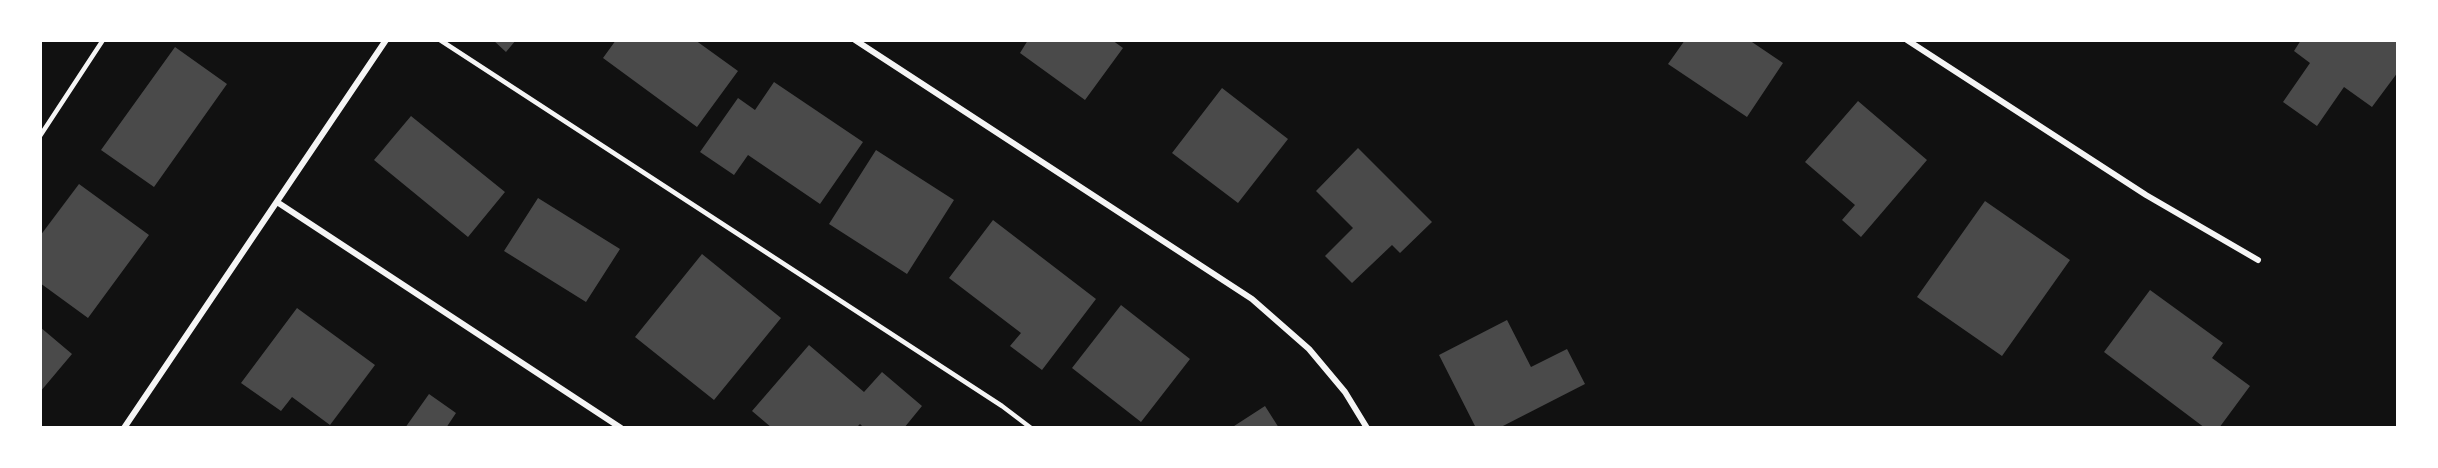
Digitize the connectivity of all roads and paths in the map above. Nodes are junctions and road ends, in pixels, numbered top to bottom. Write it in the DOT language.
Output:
graph roads {
  1 [pos="103,40"];
  2 [pos="386,40"];
  3 [pos="440,40"];
  4 [pos="855,40"];
  5 [pos="1907,40"];
  6 [pos="40,136"];
  7 [pos="277,202"];
  8 [pos="2258,260"];
  9 [pos="124,428"];
  10 [pos="621,428"];
  11 [pos="1031,428"];
  12 [pos="1367,428"];
  1 -- 6 [label="lane"];
  2 -- 7 [label="street"];
  3 -- 11 [label="lane"];
  4 -- 12 [label="street"];
  5 -- 8 [label="street"];
  7 -- 9 [label="street"];
  7 -- 10 [label="street"];
}
